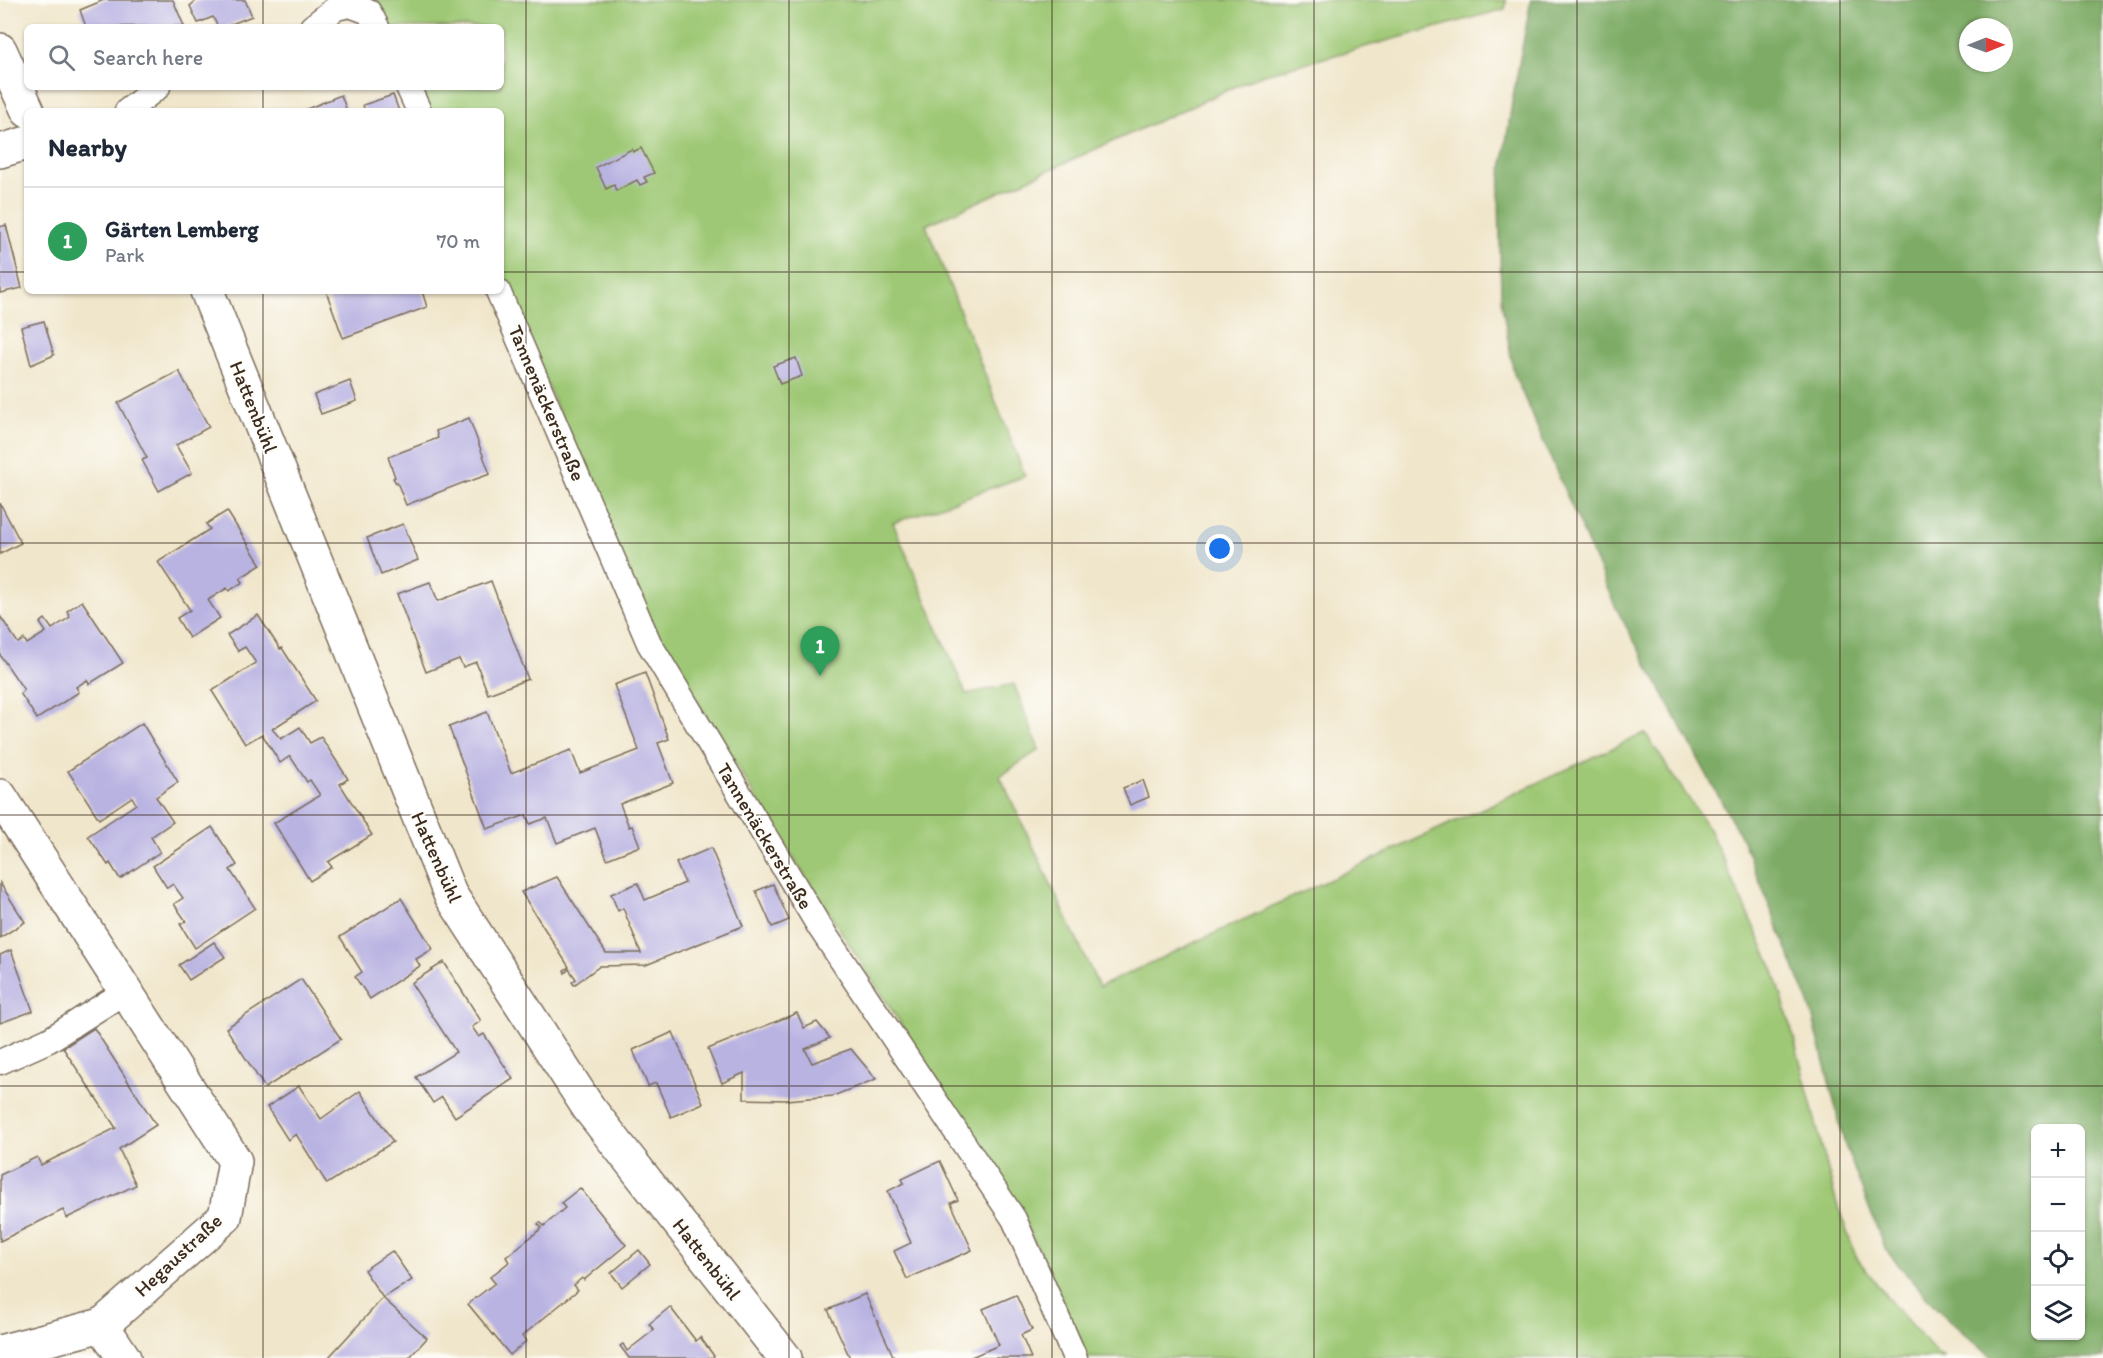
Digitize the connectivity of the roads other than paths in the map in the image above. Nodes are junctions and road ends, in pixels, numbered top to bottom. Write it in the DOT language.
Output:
graph roads {
  1 [pos="337,4"];
  2 [pos="315,24"];
  3 [pos="375,24"];
  4 [pos="0,50"];
  5 [pos="154,90"];
  6 [pos="409,90"];
  7 [pos="27,108"];
  8 [pos="131,108"];
  9 [pos="418,108"];
  10 [pos="24,144"];
  11 [pos="0,151"];
  12 [pos="208,294"];
  13 [pos="499,294"];
  14 [pos="4,812"];
  15 [pos="126,991"];
  16 [pos="0,1062"];
  17 [pos="102,1325"];
  18 [pos="0,1352"];
  19 [pos="124,1358"];
  20 [pos="785,1358"];
  21 [pos="1075,1358"];
  1 -- 2 [label="lane"];
  1 -- 3 [label="lane"];
  4 -- 7 [label="street"];
  5 -- 8 [label="lane"];
  6 -- 9 [label="lane"];
  10 -- 11 [label="street"];
  12 -- 20 [label="street, Hattenbühl"];
  13 -- 21 [label="lane, Tannenäckerstraße"];
  14 -- 15 [label="street, Hegaustraße"];
  15 -- 16 [label="lane"];
  15 -- 17 [label="street, Hegaustraße"];
  17 -- 18 [label="street, Hegaustraße"];
  17 -- 19 [label="street"];
}
